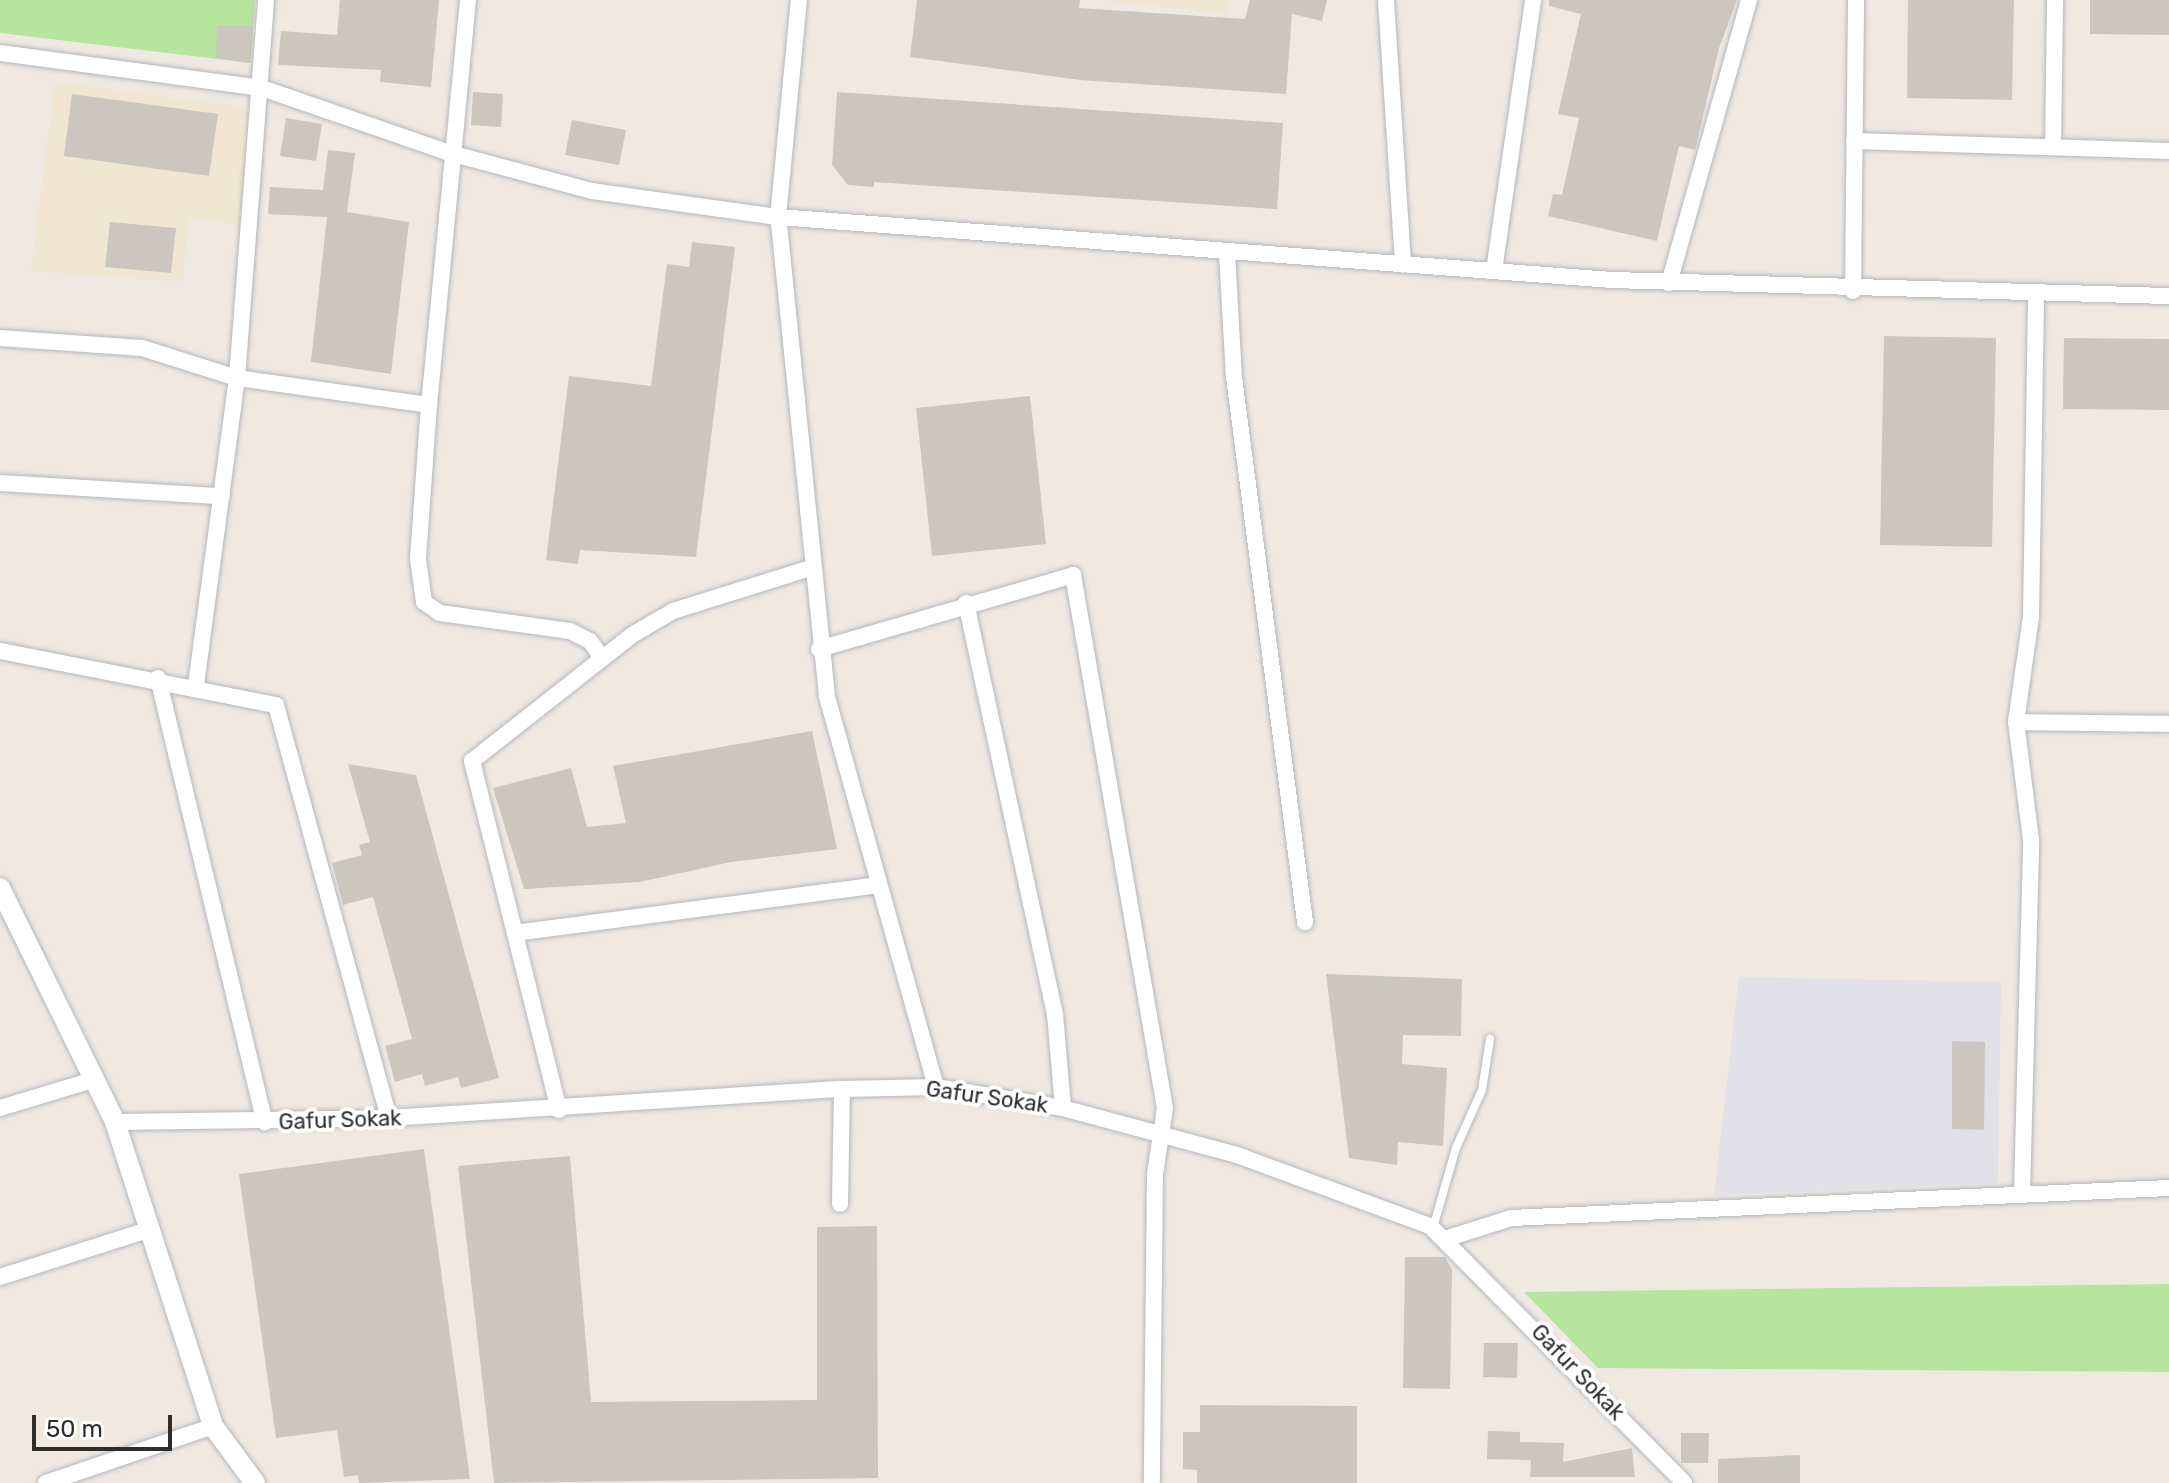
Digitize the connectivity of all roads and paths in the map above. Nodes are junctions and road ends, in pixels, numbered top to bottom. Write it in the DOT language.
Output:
graph roads {
  1 [pos="266,0"];
  2 [pos="468,0"];
  3 [pos="799,0"];
  4 [pos="1386,0"];
  5 [pos="1533,0"];
  6 [pos="1749,0"];
  7 [pos="1856,0"];
  8 [pos="2055,0"];
  9 [pos="0,53"];
  10 [pos="262,88"];
  11 [pos="1854,141"];
  12 [pos="2053,147"];
  13 [pos="2169,151"];
  14 [pos="450,153"];
  15 [pos="778,217"];
  16 [pos="1227,253"];
  17 [pos="1403,264"];
  18 [pos="1494,271"];
  19 [pos="1669,283"];
  20 [pos="1853,291"];
  21 [pos="2036,294"];
  22 [pos="2169,296"];
  23 [pos="0,338"];
  24 [pos="237,378"];
  25 [pos="429,405"];
  26 [pos="0,483"];
  27 [pos="222,496"];
  28 [pos="810,568"];
  29 [pos="966,603"];
  30 [pos="819,649"];
  31 [pos="0,651"];
  32 [pos="602,658"];
  33 [pos="158,678"];
  34 [pos="196,685"];
  35 [pos="2016,722"];
  36 [pos="2169,724"];
  37 [pos="879,885"];
  38 [pos="0,888"];
  39 [pos="1305,922"];
  40 [pos="515,933"];
  41 [pos="1490,1039"];
  42 [pos="93,1080"];
  43 [pos="936,1087"];
  44 [pos="842,1089"];
  45 [pos="0,1108"];
  46 [pos="1063,1108"];
  47 [pos="559,1110"];
  48 [pos="389,1118"];
  49 [pos="115,1122"];
  50 [pos="265,1122"];
  51 [pos="1164,1136"];
  52 [pos="2169,1188"];
  53 [pos="2022,1193"];
  54 [pos="840,1204"];
  55 [pos="1433,1228"];
  56 [pos="148,1230"];
  57 [pos="1448,1238"];
  58 [pos="0,1277"];
  59 [pos="213,1426"];
  60 [pos="46,1483"];
  61 [pos="255,1483"];
  62 [pos="1152,1483"];
  63 [pos="1684,1483"];
  1 -- 10 [label="street"];
  2 -- 14 [label="street"];
  3 -- 15 [label="street"];
  4 -- 17 [label="street"];
  5 -- 18 [label="street"];
  6 -- 19 [label="street"];
  7 -- 11 [label="street"];
  8 -- 12 [label="street"];
  9 -- 10 [label="street"];
  10 -- 14 [label="street"];
  10 -- 24 [label="street"];
  11 -- 12 [label="street"];
  11 -- 20 [label="street"];
  12 -- 13 [label="street"];
  14 -- 15 [label="street"];
  14 -- 25 [label="street"];
  15 -- 16 [label="street"];
  15 -- 28 [label="street"];
  16 -- 17 [label="street"];
  16 -- 39 [label="street"];
  17 -- 18 [label="street"];
  18 -- 19 [label="street"];
  19 -- 20 [label="street"];
  20 -- 21 [label="street"];
  21 -- 22 [label="street"];
  21 -- 35 [label="street"];
  23 -- 24 [label="street"];
  24 -- 25 [label="street"];
  24 -- 27 [label="street"];
  25 -- 32 [label="street"];
  26 -- 27 [label="street"];
  27 -- 34 [label="street"];
  28 -- 30 [label="street"];
  28 -- 32 [label="street"];
  29 -- 30 [label="street"];
  29 -- 46 [label="street"];
  29 -- 51 [label="street"];
  30 -- 37 [label="street"];
  31 -- 33 [label="street"];
  32 -- 40 [label="street"];
  33 -- 34 [label="street"];
  33 -- 50 [label="street"];
  34 -- 48 [label="street"];
  35 -- 36 [label="street"];
  35 -- 53 [label="street"];
  37 -- 40 [label="street"];
  37 -- 43 [label="street"];
  38 -- 42 [label="street"];
  40 -- 47 [label="street"];
  41 -- 55 [label="lane"];
  42 -- 45 [label="street"];
  42 -- 49 [label="street"];
  43 -- 44 [label="street, Gafur Sokak"];
  43 -- 46 [label="street, Gafur Sokak"];
  44 -- 47 [label="street, Gafur Sokak"];
  44 -- 54 [label="street"];
  46 -- 51 [label="street, Gafur Sokak"];
  47 -- 48 [label="street, Gafur Sokak"];
  48 -- 50 [label="street, Gafur Sokak"];
  49 -- 50 [label="street, Gafur Sokak"];
  49 -- 56 [label="street"];
  51 -- 55 [label="street, Gafur Sokak"];
  51 -- 62 [label="street"];
  52 -- 53 [label="street"];
  53 -- 57 [label="street"];
  55 -- 57 [label="street, Gafur Sokak"];
  56 -- 58 [label="street"];
  56 -- 59 [label="street"];
  57 -- 63 [label="street, Gafur Sokak"];
  59 -- 60 [label="street"];
  59 -- 61 [label="street"];
}
